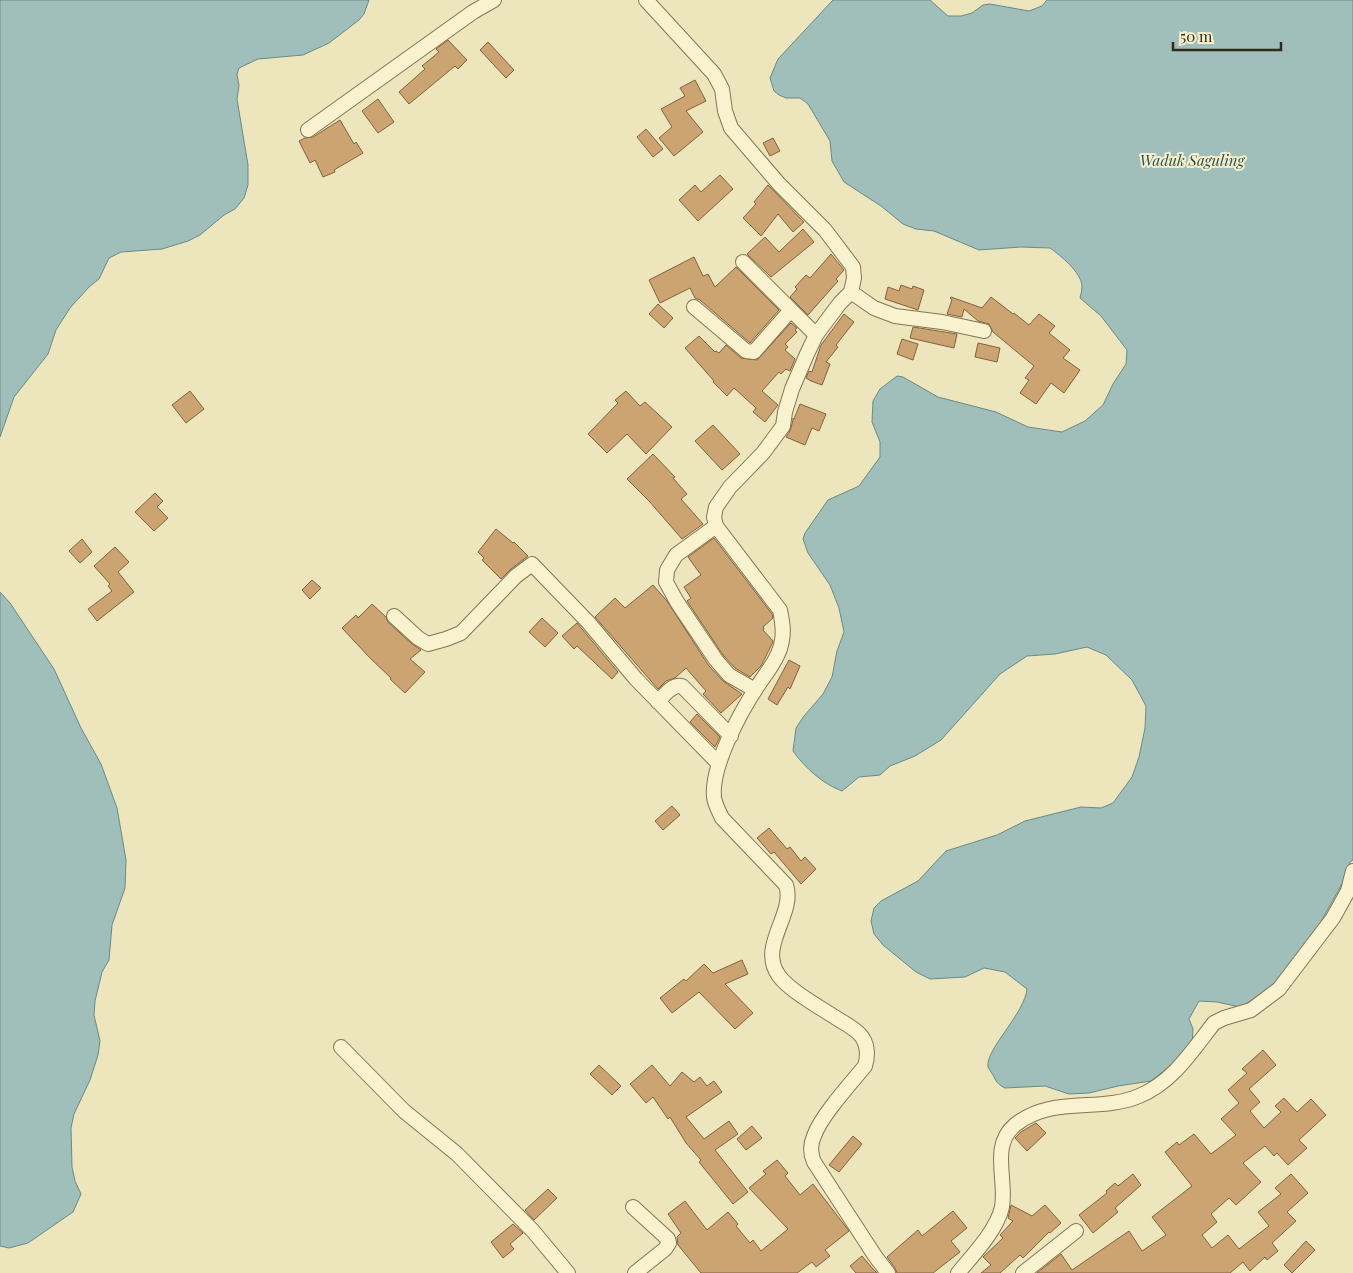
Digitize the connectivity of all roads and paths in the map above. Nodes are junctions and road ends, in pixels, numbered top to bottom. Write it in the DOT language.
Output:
graph roads {
  1 [pos="494,0"];
  2 [pos="646,0"];
  3 [pos="308,130"];
  4 [pos="743,262"];
  5 [pos="851,292"];
  6 [pos="694,307"];
  7 [pos="790,311"];
  8 [pos="984,331"];
  9 [pos="816,335"];
  10 [pos="716,526"];
  11 [pos="394,616"];
  12 [pos="755,690"];
  13 [pos="658,702"];
  14 [pos="731,736"];
  15 [pos="718,763"];
  16 [pos="1353,871"];
  17 [pos="341,1047"];
  18 [pos="633,1207"];
  19 [pos="1076,1231"];
  20 [pos="568,1273"];
  21 [pos="635,1273"];
  22 [pos="888,1273"];
  23 [pos="958,1273"];
  24 [pos="1023,1273"];
  1 -- 3 [label="street"];
  2 -- 5 [label="street"];
  4 -- 7 [label="street"];
  5 -- 8 [label="street"];
  5 -- 9 [label="street"];
  6 -- 7 [label="street"];
  7 -- 9 [label="street"];
  9 -- 10 [label="street"];
  10 -- 12 [label="street"];
  10 -- 12 [label="street"];
  11 -- 13 [label="street"];
  12 -- 14 [label="street"];
  13 -- 14 [label="street"];
  13 -- 15 [label="street"];
  14 -- 15 [label="street"];
  15 -- 22 [label="street"];
  16 -- 23 [label="street"];
  17 -- 20 [label="street"];
  18 -- 21 [label="street"];
  19 -- 24 [label="street"];
}
